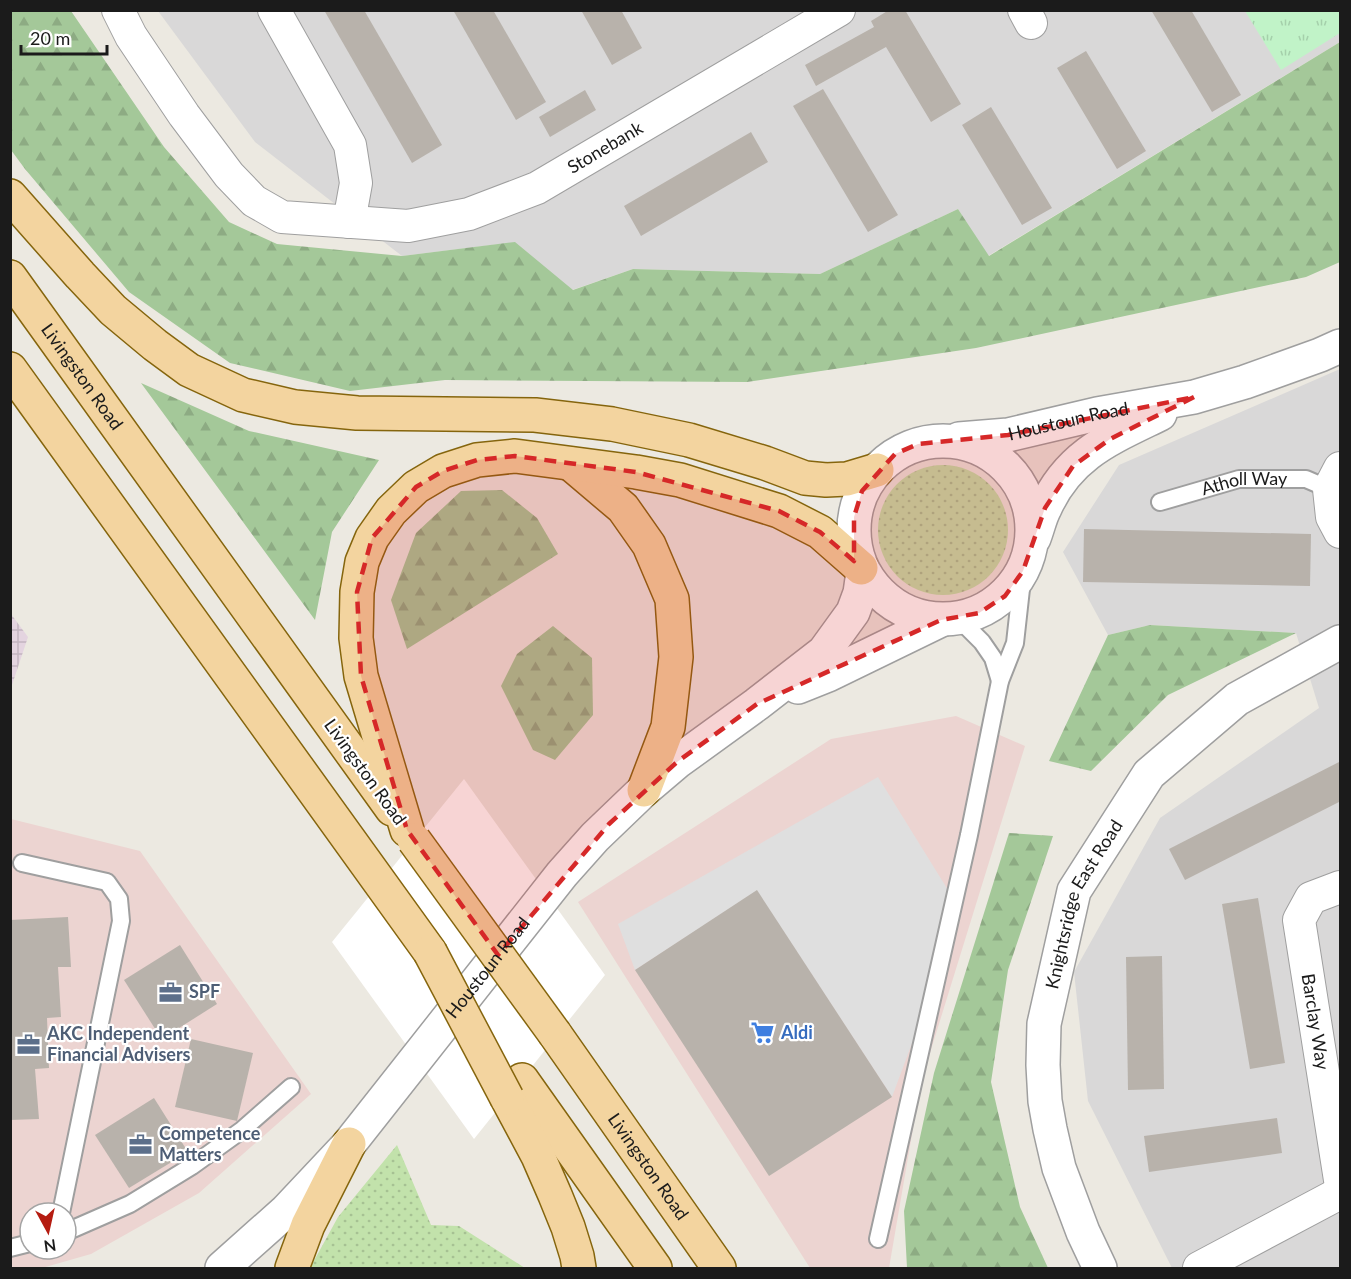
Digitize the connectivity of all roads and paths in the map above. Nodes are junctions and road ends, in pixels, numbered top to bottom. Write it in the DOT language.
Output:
graph roads {
  1 [pos="118,10"];
  2 [pos="274,10"];
  3 [pos="838,10"];
  4 [pos="10,196"];
  5 [pos="349,222"];
  6 [pos="10,277"];
  7 [pos="1341,346"];
  8 [pos="10,369"];
  9 [pos="1194,397"];
  10 [pos="942,441"];
  11 [pos="571,464"];
  12 [pos="876,470"];
  13 [pos="1335,479"];
  14 [pos="1160,502"];
  15 [pos="1341,532"];
  16 [pos="1027,559"];
  17 [pos="862,570"];
  18 [pos="945,620"];
  19 [pos="1341,642"];
  20 [pos="1000,681"];
  21 [pos="757,704"];
  22 [pos="644,790"];
  23 [pos="411,835"];
  24 [pos="22,863"];
  25 [pos="1341,887"];
  26 [pos="291,1088"];
  27 [pos="514,1089"];
  28 [pos="349,1144"];
  29 [pos="1341,1180"];
  30 [pos="1341,1193"];
  31 [pos="63,1201"];
  32 [pos="78,1227"];
  33 [pos="878,1239"];
  34 [pos="231,1260"];
  35 [pos="1210,1266"];
  36 [pos="206,1269"];
  37 [pos="292,1269"];
  38 [pos="579,1269"];
  39 [pos="655,1269"];
  40 [pos="719,1269"];
  41 [pos="1100,1269"];
  1 -- 5 [label="street, Stonebank"];
  2 -- 5 [label="street"];
  3 -- 5 [label="street, Stonebank"];
  4 -- 12 [label="main road"];
  6 -- 23 [label="main road, Livingston Road"];
  7 -- 9 [label="street, Houstoun Road"];
  8 -- 27 [label="main road, bridge"];
  9 -- 10 [label="street, Houstoun Road"];
  9 -- 16 [label="street, Houstoun Road"];
  10 -- 12 [label="street"];
  10 -- 16 [label="street"];
  11 -- 17 [label="main road"];
  11 -- 22 [label="main road"];
  11 -- 23 [label="main road"];
  12 -- 17 [label="street"];
  13 -- 14 [label="lane, Atholl Way"];
  13 -- 15 [label="street, Atholl Way"];
  16 -- 18 [label="street"];
  16 -- 20 [label="lane"];
  17 -- 18 [label="street"];
  17 -- 21 [label="street, Houstoun Road"];
  18 -- 20 [label="lane"];
  18 -- 21 [label="street, Houstoun Road"];
  19 -- 41 [label="street, Knightsridge East Road"];
  20 -- 33 [label="lane"];
  21 -- 22 [label="street, Houstoun Road"];
  22 -- 28 [label="street, Houstoun Road"];
  23 -- 40 [label="main road, Livingston Road, bridge"];
  24 -- 31 [label="lane"];
  25 -- 29 [label="street, Barclay Way"];
  26 -- 32 [label="lane"];
  27 -- 38 [label="main road"];
  27 -- 39 [label="main road"];
  28 -- 34 [label="street, Houstoun Road"];
  28 -- 37 [label="main road"];
  30 -- 35 [label="street"];
  34 -- 36 [label="street, Houstoun Road"];
}
